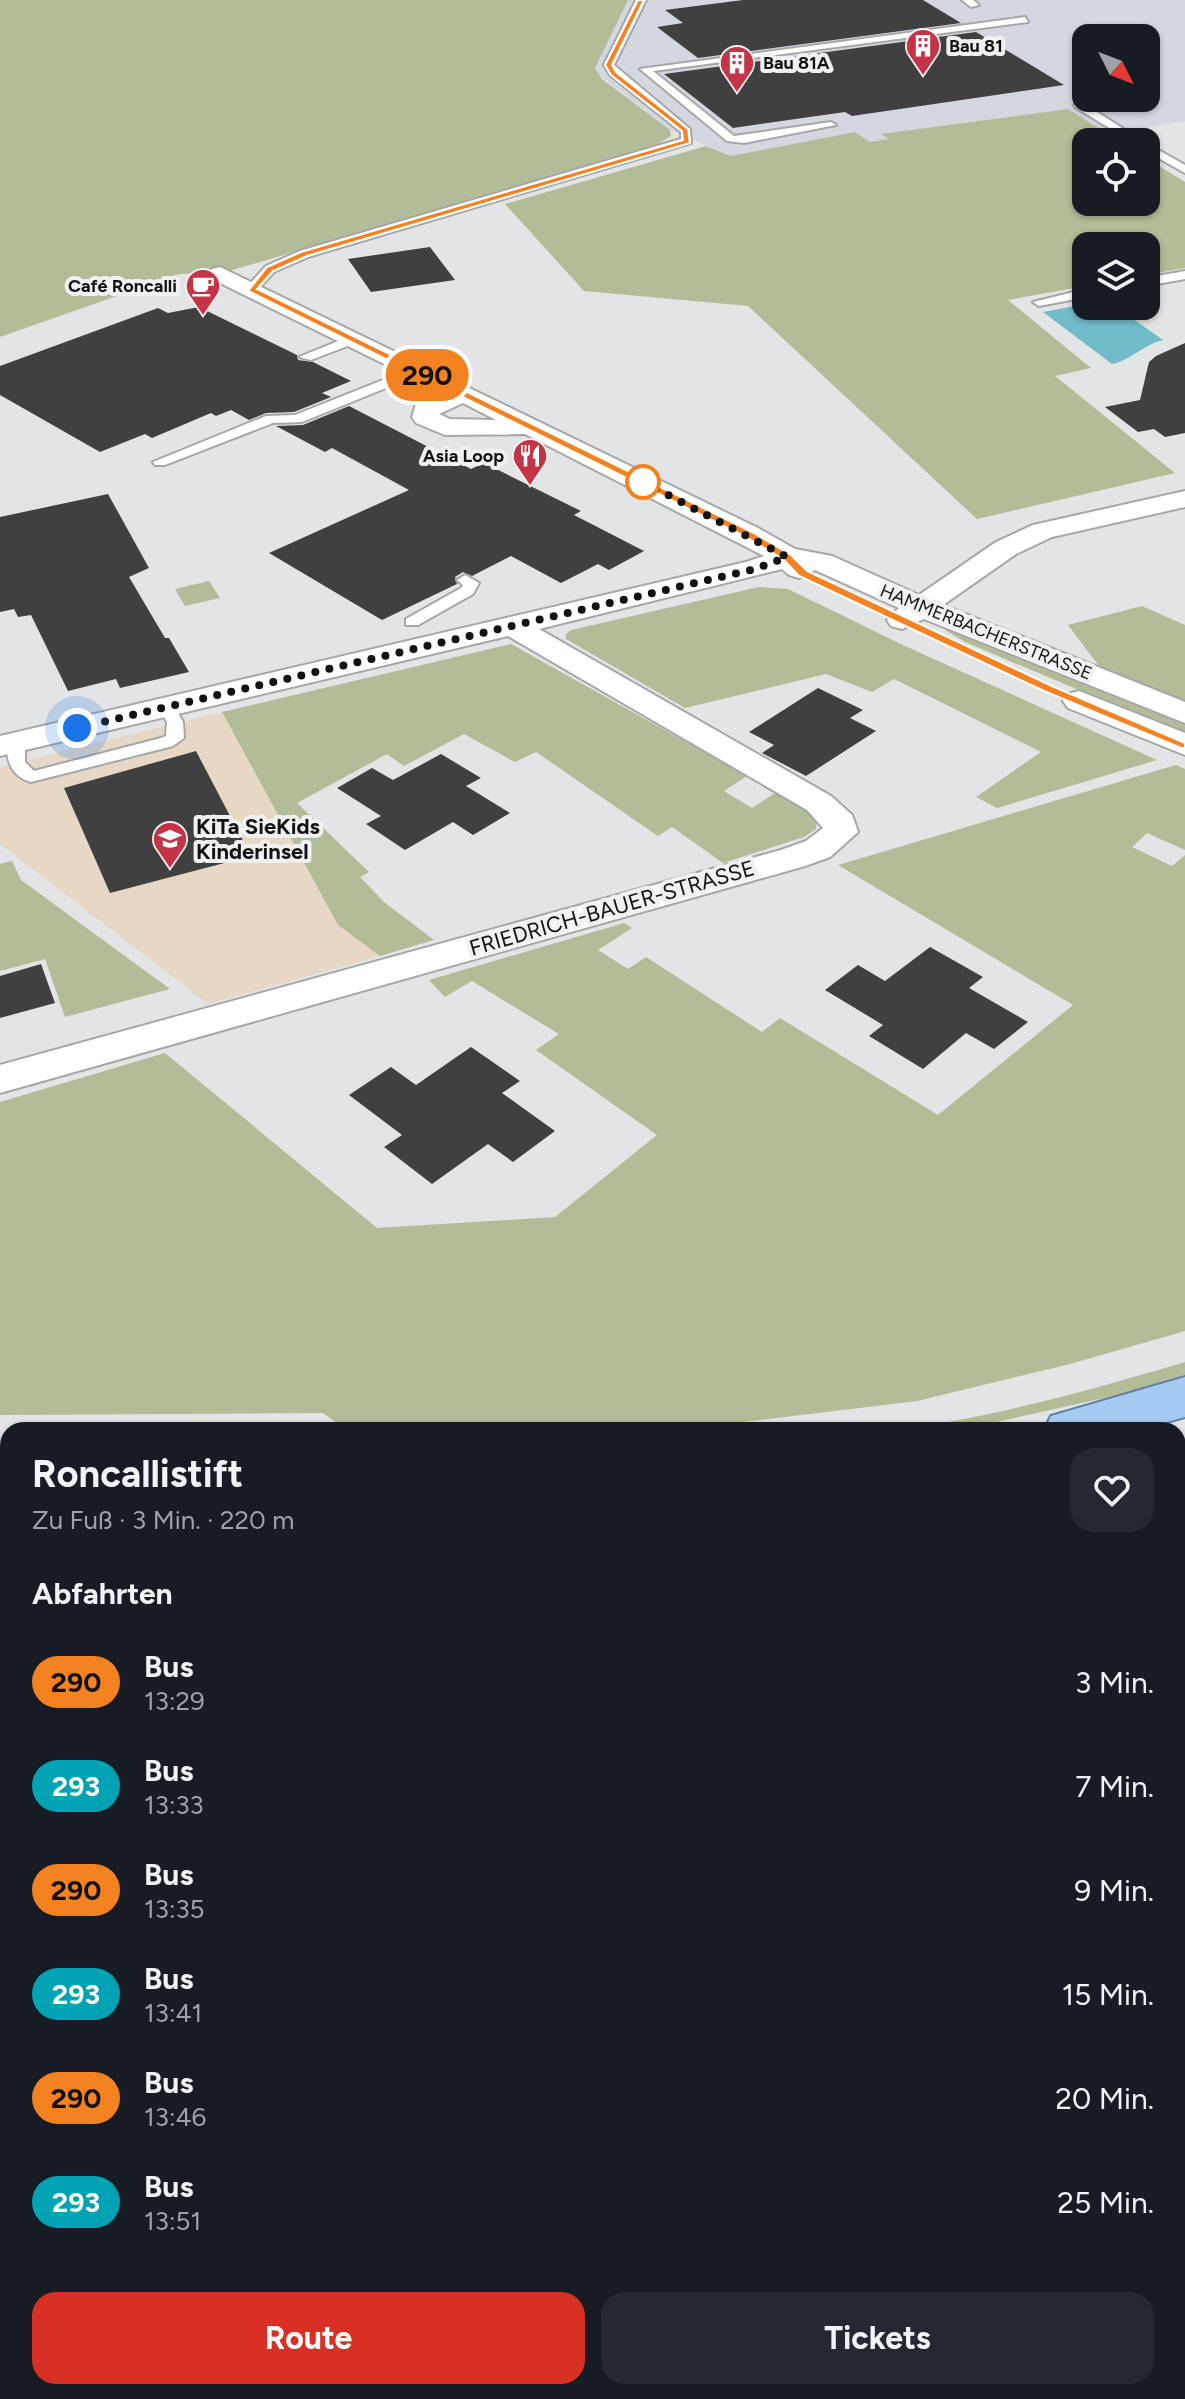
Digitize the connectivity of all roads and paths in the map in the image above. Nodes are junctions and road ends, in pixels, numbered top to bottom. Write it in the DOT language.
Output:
graph roads {
  1 [pos="641,0"];
  2 [pos="1025,20"];
  3 [pos="645,69"];
  4 [pos="614,73"];
  5 [pos="1090,112"];
  6 [pos="831,125"];
  7 [pos="1116,128"];
  8 [pos="1160,155"];
  9 [pos="1185,170"];
  10 [pos="220,274"];
  11 [pos="1185,275"];
  12 [pos="1160,279"];
  13 [pos="251,290"];
  14 [pos="1072,296"];
  15 [pos="1039,302"];
  16 [pos="353,339"];
  17 [pos="306,357"];
  18 [pos="418,370"];
  19 [pos="461,395"];
  20 [pos="534,428"];
  21 [pos="160,462"];
  22 [pos="1185,499"];
  23 [pos="787,557"];
  24 [pos="465,580"];
  25 [pos="911,614"];
  26 [pos="416,625"];
  27 [pos="512,626"];
  28 [pos="1185,713"];
  29 [pos="8,744"];
  30 [pos="1185,745"];
  31 [pos="0,1079"];
  32 [pos="1185,1397"];
  33 [pos="1096,1422"];
  1 -- 4 [label="lane"];
  2 -- 3 [label="lane"];
  3 -- 4 [label="lane"];
  3 -- 6 [label="lane"];
  4 -- 13 [label="lane"];
  5 -- 7 [label="lane"];
  8 -- 9 [label="lane"];
  10 -- 13 [label="street, HAMMERBACHERSTRASSE"];
  11 -- 12 [label="lane"];
  13 -- 16 [label="street, HAMMERBACHERSTRASSE"];
  14 -- 15 [label="lane"];
  16 -- 17 [label="lane"];
  16 -- 18 [label="street, HAMMERBACHERSTRASSE"];
  18 -- 19 [label="street, HAMMERBACHERSTRASSE"];
  18 -- 21 [label="lane"];
  19 -- 20 [label="street, HAMMERBACHERSTRASSE"];
  19 -- 20 [label="street, HAMMERBACHERSTRASSE"];
  20 -- 23 [label="street, HAMMERBACHERSTRASSE"];
  22 -- 25 [label="street"];
  23 -- 25 [label="street, HAMMERBACHERSTRASSE"];
  23 -- 27 [label="street"];
  24 -- 26 [label="lane"];
  25 -- 28 [label="street, HAMMERBACHERSTRASSE"];
  25 -- 30 [label="street, HAMMERBACHERSTRASSE"];
  26 -- 27 [label="street"];
  26 -- 29 [label="street"];
  27 -- 31 [label="street, FRIEDRICH-BAUER-STRASSE"];
  32 -- 33 [label="highway"];
}
